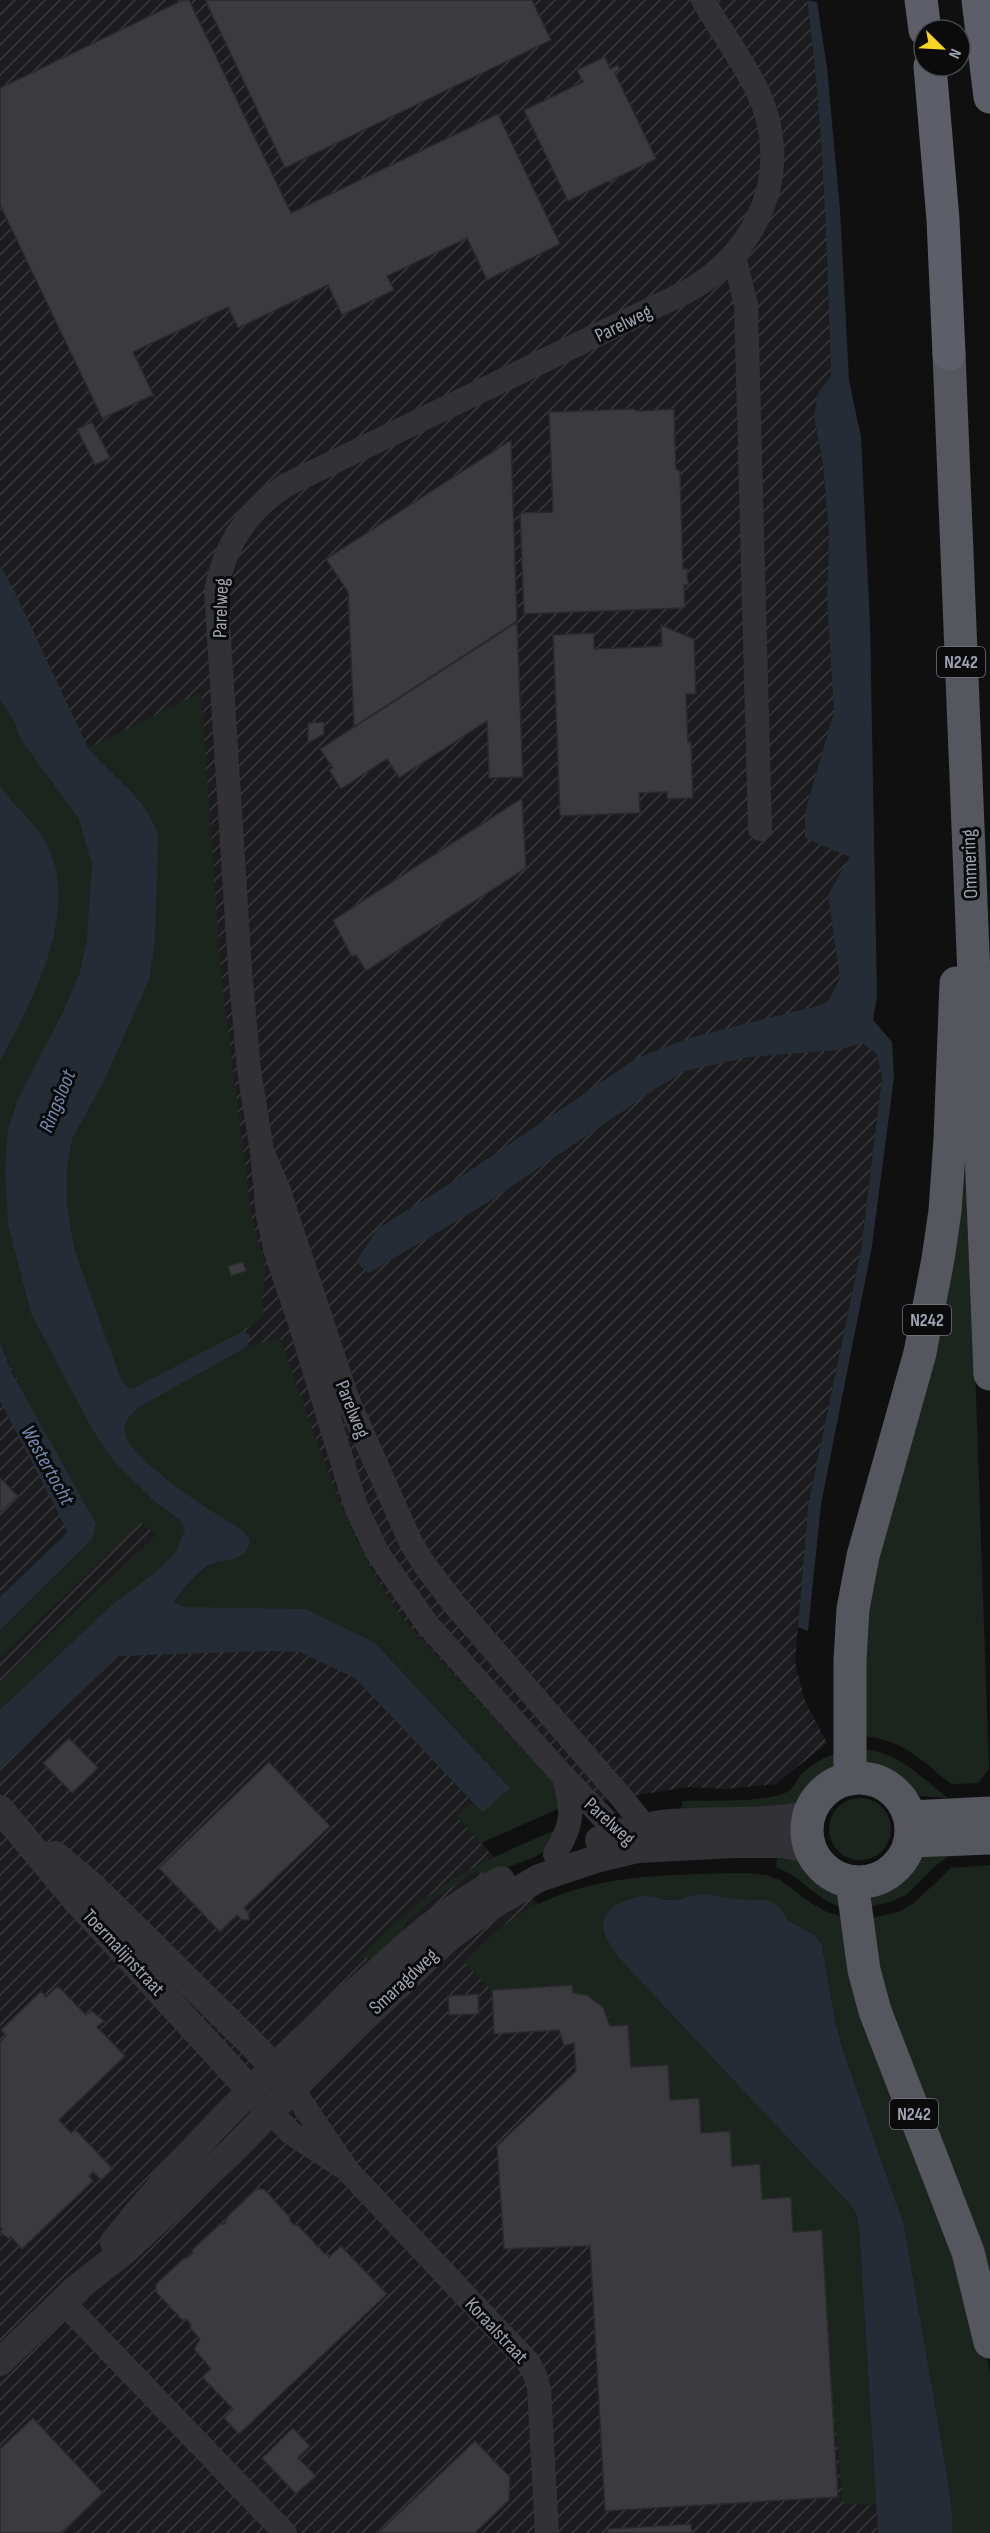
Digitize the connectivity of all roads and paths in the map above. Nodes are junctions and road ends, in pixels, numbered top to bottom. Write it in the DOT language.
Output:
graph roads {
  1 [pos="703,0"];
  2 [pos="921,0"];
  3 [pos="978,0"];
  4 [pos="923,18"];
  5 [pos="931,78"];
  6 [pos="990,97"];
  7 [pos="734,256"];
  8 [pos="760,829"];
  9 [pos="968,853"];
  10 [pos="262,1151"];
  11 [pos="990,1374"];
  12 [pos="564,1777"];
  13 [pos="850,1779"];
  14 [pos="1,1810"];
  15 [pos="990,1813"];
  16 [pos="810,1815"];
  17 [pos="910,1829"];
  18 [pos="634,1836"];
  19 [pos="990,1838"];
  20 [pos="811,1850"];
  21 [pos="555,1854"];
  22 [pos="852,1882"];
  23 [pos="273,2067"];
  24 [pos="250,2090"];
  25 [pos="293,2090"];
  26 [pos="271,2112"];
  27 [pos="348,2171"];
  28 [pos="70,2295"];
  29 [pos="990,2342"];
  30 [pos="0,2362"];
  31 [pos="285,2533"];
  32 [pos="547,2533"];
  1 -- 7 [label="street, Parelweg"];
  2 -- 4 [label="highway"];
  3 -- 6 [label="highway"];
  5 -- 9 [label="highway, Ommering / N242"];
  7 -- 8 [label="street"];
  7 -- 10 [label="street, Parelweg"];
  9 -- 11 [label="highway, Ommering / N242"];
  9 -- 13 [label="highway, N242"];
  10 -- 12 [label="street, Parelweg"];
  10 -- 18 [label="street, Parelweg"];
  12 -- 18 [label="street, Parelweg"];
  12 -- 21 [label="street"];
  13 -- 16 [label="highway"];
  13 -- 17 [label="highway"];
  14 -- 23 [label="street, Toermalijnstraat"];
  14 -- 24 [label="street, Toermalijnstraat"];
  15 -- 17 [label="highway"];
  16 -- 18 [label="street, Smaragdweg"];
  16 -- 20 [label="highway"];
  17 -- 19 [label="highway"];
  17 -- 22 [label="highway"];
  18 -- 20 [label="street, Smaragdweg"];
  18 -- 21 [label="street, Smaragdweg"];
  18 -- 25 [label="street, Smaragdweg"];
  20 -- 22 [label="highway"];
  21 -- 23 [label="street, Smaragdweg"];
  22 -- 29 [label="highway, N242"];
  23 -- 24 [label="street, Smaragdweg"];
  23 -- 25 [label="street, Toermalijnstraat"];
  24 -- 26 [label="street, Toermalijnstraat"];
  24 -- 28 [label="street, Smaragdweg"];
  25 -- 26 [label="street, Smaragdweg"];
  25 -- 27 [label="street, Koraalstraat"];
  26 -- 27 [label="street, Koraalstraat"];
  26 -- 28 [label="street, Smaragdweg"];
  27 -- 32 [label="street, Koraalstraat"];
  28 -- 30 [label="street, Smaragdweg"];
  28 -- 31 [label="street"];
}
